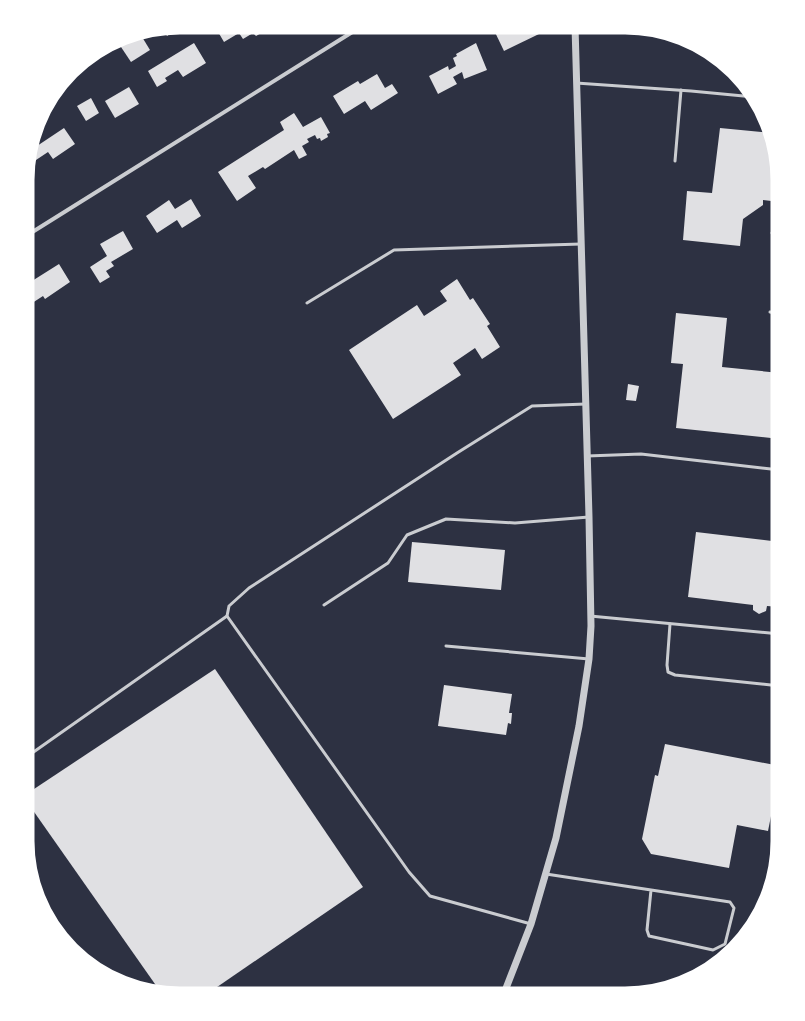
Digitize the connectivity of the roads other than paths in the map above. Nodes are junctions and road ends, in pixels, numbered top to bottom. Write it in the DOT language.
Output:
graph roads {
  1 [pos="352,32"];
  2 [pos="575,32"];
  3 [pos="576,83"];
  4 [pos="680,90"];
  5 [pos="747,96"];
  6 [pos="675,161"];
  7 [pos="32,232"];
  8 [pos="581,244"];
  9 [pos="307,303"];
  10 [pos="770,312"];
  11 [pos="773,313"];
  12 [pos="586,404"];
  13 [pos="587,456"];
  14 [pos="773,469"];
  15 [pos="589,517"];
  16 [pos="324,605"];
  17 [pos="227,616"];
  18 [pos="590,616"];
  19 [pos="670,624"];
  20 [pos="773,633"];
  21 [pos="446,646"];
  22 [pos="589,659"];
  23 [pos="773,685"];
  24 [pos="32,753"];
  25 [pos="546,874"];
  26 [pos="651,890"];
  27 [pos="531,924"];
  28 [pos="506,989"];
  1 -- 7 [label="street"];
  2 -- 3 [label="street"];
  3 -- 4 [label="lane"];
  3 -- 8 [label="street"];
  4 -- 5 [label="lane"];
  4 -- 6 [label="lane"];
  8 -- 9 [label="lane"];
  8 -- 12 [label="street"];
  10 -- 11 [label="lane"];
  12 -- 13 [label="street"];
  12 -- 17 [label="lane"];
  13 -- 14 [label="lane"];
  13 -- 15 [label="street"];
  15 -- 16 [label="lane"];
  15 -- 18 [label="street"];
  17 -- 24 [label="lane"];
  17 -- 27 [label="lane"];
  18 -- 19 [label="lane"];
  18 -- 22 [label="street"];
  19 -- 20 [label="lane"];
  19 -- 23 [label="lane"];
  21 -- 22 [label="lane"];
  22 -- 25 [label="street"];
  25 -- 26 [label="lane"];
  25 -- 27 [label="street"];
  26 -- 26 [label="lane"];
  27 -- 28 [label="street"];
}
